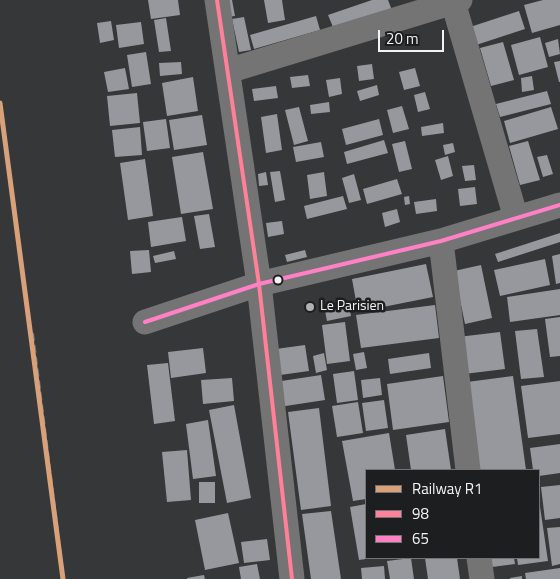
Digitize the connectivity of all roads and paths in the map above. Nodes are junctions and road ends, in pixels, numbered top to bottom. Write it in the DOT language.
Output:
graph roads {
  1 [pos="217,0"];
  2 [pos="457,1"];
  3 [pos="228,70"];
  4 [pos="560,205"];
  5 [pos="516,218"];
  6 [pos="441,241"];
  7 [pos="259,284"];
  8 [pos="145,322"];
  9 [pos="468,469"];
  10 [pos="479,559"];
  11 [pos="292,579"];
  12 [pos="482,579"];
  1 -- 3 [label="street"];
  2 -- 3 [label="street"];
  2 -- 5 [label="street"];
  3 -- 7 [label="street"];
  4 -- 5 [label="street"];
  5 -- 6 [label="street"];
  6 -- 7 [label="street"];
  6 -- 9 [label="street"];
  7 -- 8 [label="street"];
  7 -- 11 [label="street"];
  10 -- 12 [label="street"];
}
